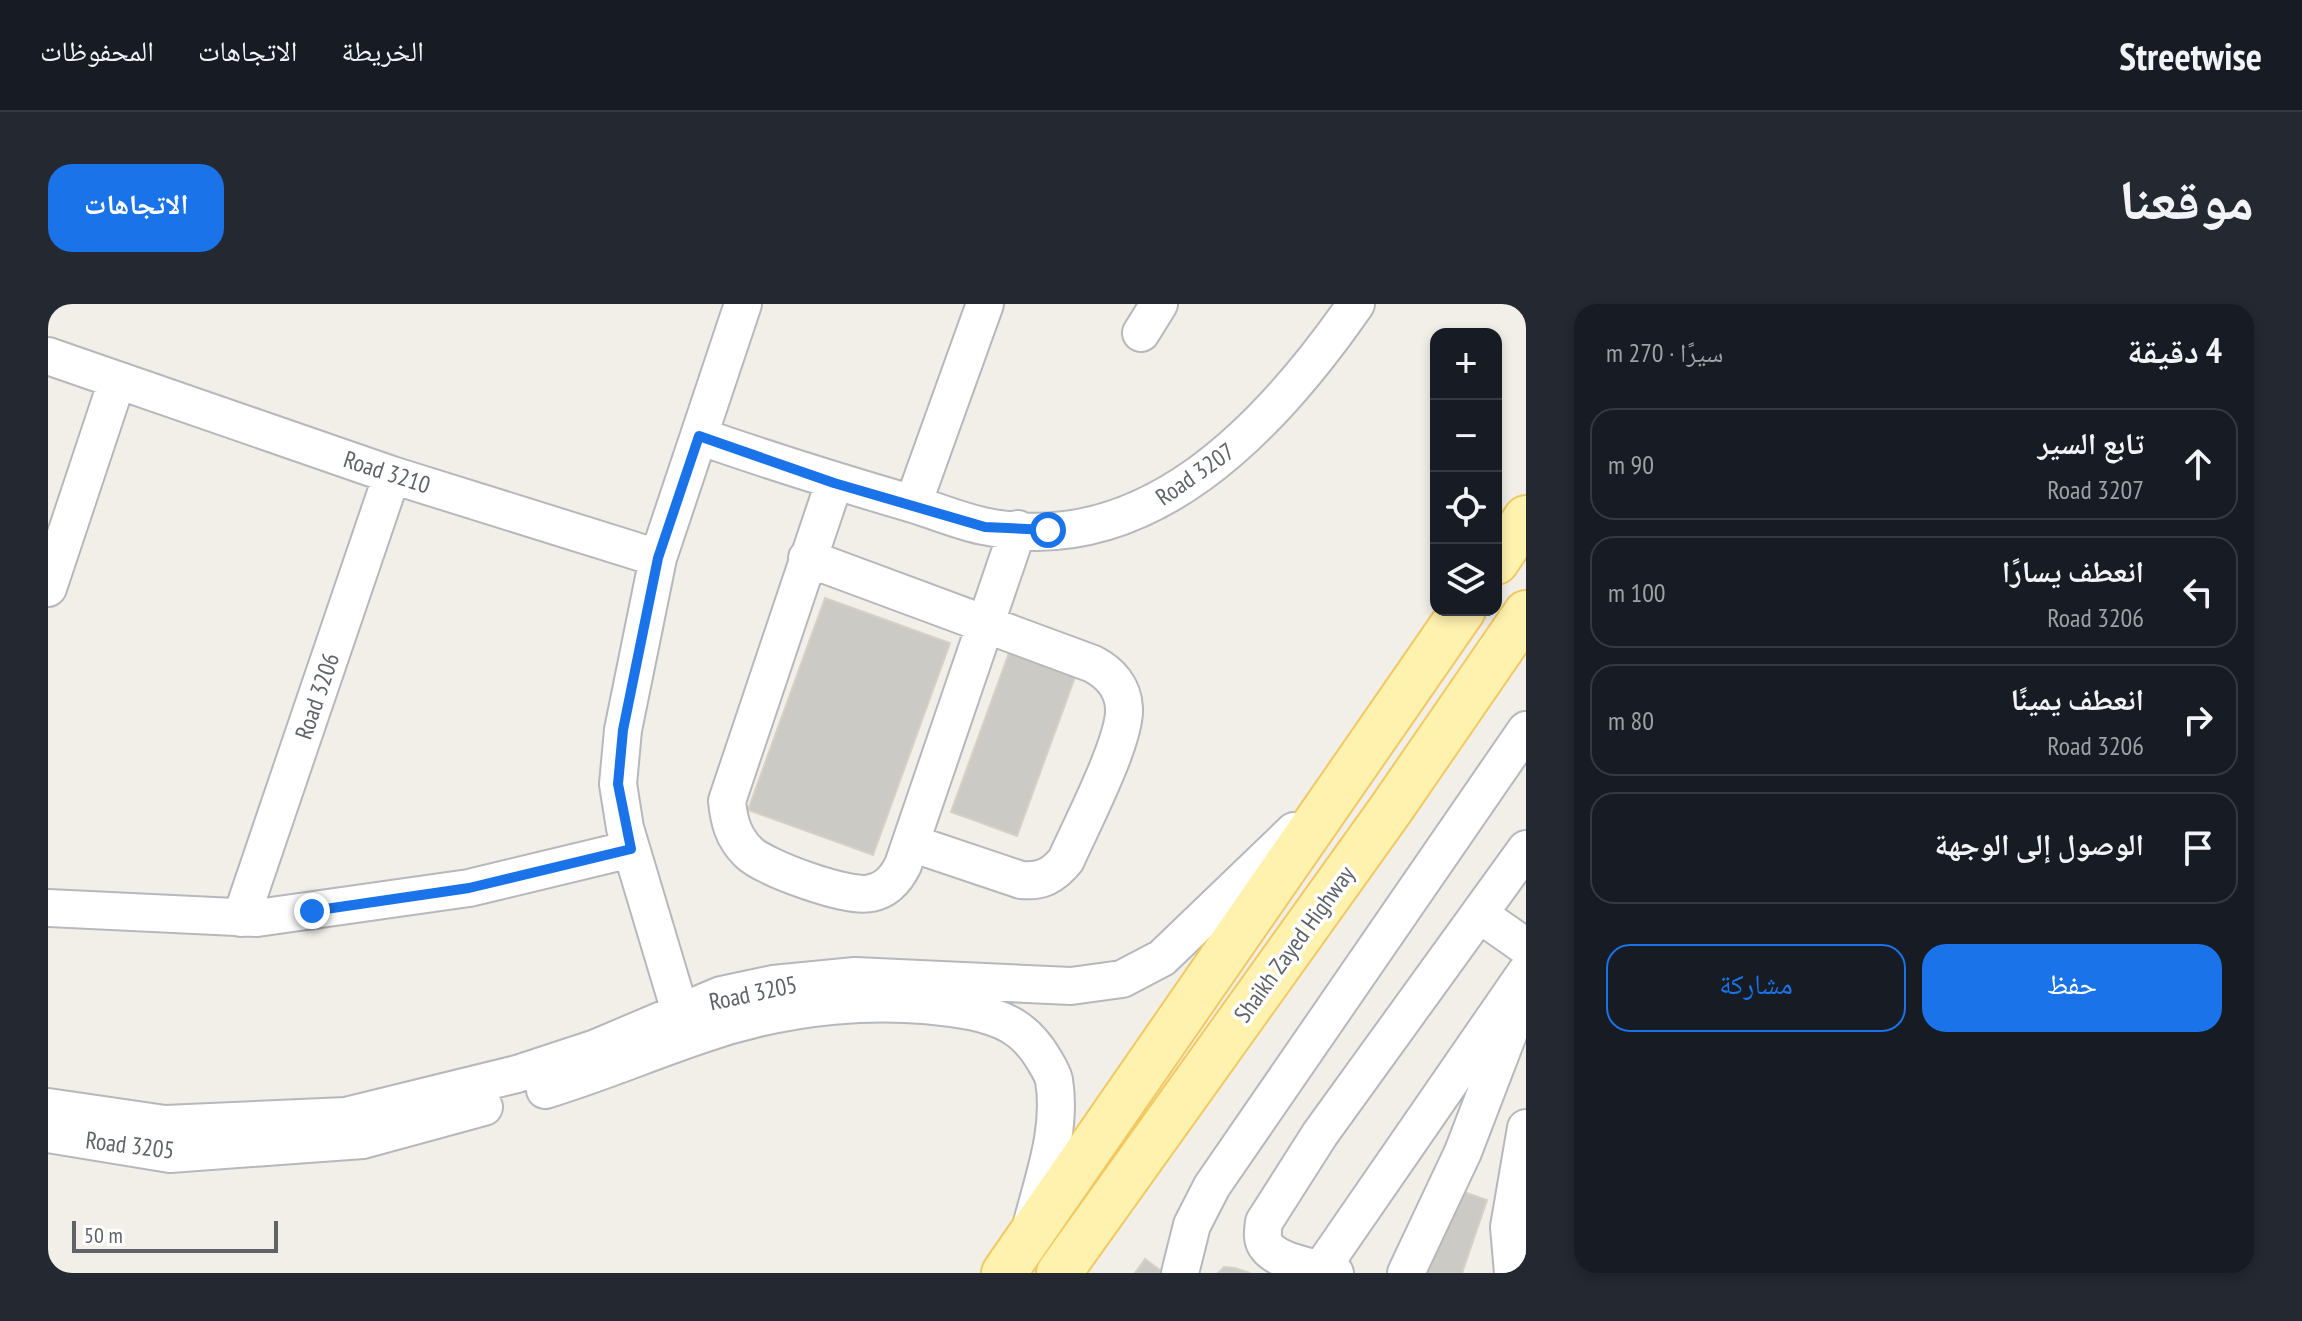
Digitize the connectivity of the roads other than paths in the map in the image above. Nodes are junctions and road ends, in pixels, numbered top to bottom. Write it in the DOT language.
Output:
graph roads {
  1 [pos="743,304"];
  2 [pos="985,304"];
  3 [pos="1356,304"];
  4 [pos="48,356"];
  5 [pos="117,381"];
  6 [pos="699,436"];
  7 [pos="392,475"];
  8 [pos="834,483"];
  9 [pos="913,504"];
  10 [pos="1526,518"];
  11 [pos="1018,529"];
  12 [pos="1502,553"];
  13 [pos="658,558"];
  14 [pos="807,558"];
  15 [pos="48,588"];
  16 [pos="1526,613"];
  17 [pos="1459,616"];
  18 [pos="986,623"];
  19 [pos="1526,730"];
  20 [pos="1349,777"];
  21 [pos="911,843"];
  22 [pos="631,849"];
  23 [pos="1526,849"];
  24 [pos="48,908"];
  25 [pos="1479,914"];
  26 [pos="241,918"];
  27 [pos="1526,947"];
  28 [pos="1526,972"];
  29 [pos="1526,986"];
  30 [pos="685,1026"];
  31 [pos="1269,1101"];
  32 [pos="48,1107"];
  33 [pos="1526,1128"];
  34 [pos="48,1134"];
  35 [pos="1320,1134"];
  36 [pos="1016,1256"];
  37 [pos="1328,1271"];
  38 [pos="1059,1273"];
  39 [pos="1180,1273"];
  40 [pos="1406,1273"];
  41 [pos="1513,1273"];
  1 -- 6 [label="street"];
  2 -- 9 [label="street"];
  3 -- 11 [label="street, Road 3207"];
  4 -- 5 [label="street, Road 3210"];
  5 -- 7 [label="street, Road 3210"];
  5 -- 15 [label="street"];
  6 -- 8 [label="street, Road 3207"];
  6 -- 13 [label="street"];
  7 -- 13 [label="street, Road 3210"];
  7 -- 26 [label="street, Road 3206"];
  8 -- 9 [label="street, Road 3207"];
  8 -- 14 [label="street"];
  9 -- 11 [label="street, Road 3207"];
  10 -- 12 [label="main road"];
  11 -- 18 [label="street"];
  13 -- 22 [label="street"];
  14 -- 18 [label="street"];
  14 -- 21 [label="street"];
  16 -- 38 [label="main road, Shaikh Zayed Highway"];
  17 -- 20 [label="main road, Shaikh Zayed Highway"];
  18 -- 21 [label="street"];
  18 -- 21 [label="street"];
  19 -- 31 [label="street"];
  20 -- 30 [label="street, Road 3205"];
  20 -- 36 [label="main road, Shaikh Zayed Highway"];
  22 -- 26 [label="street"];
  22 -- 30 [label="street"];
  23 -- 25 [label="street"];
  24 -- 26 [label="street"];
  25 -- 27 [label="street"];
  25 -- 35 [label="street"];
  28 -- 37 [label="street"];
  29 -- 40 [label="street"];
  30 -- 32 [label="street, Road 3205"];
  30 -- 34 [label="street, Road 3205"];
  30 -- 36 [label="street, Road 3205"];
  31 -- 35 [label="street"];
  31 -- 39 [label="street"];
  33 -- 41 [label="street"];
  35 -- 37 [label="street"];
}
